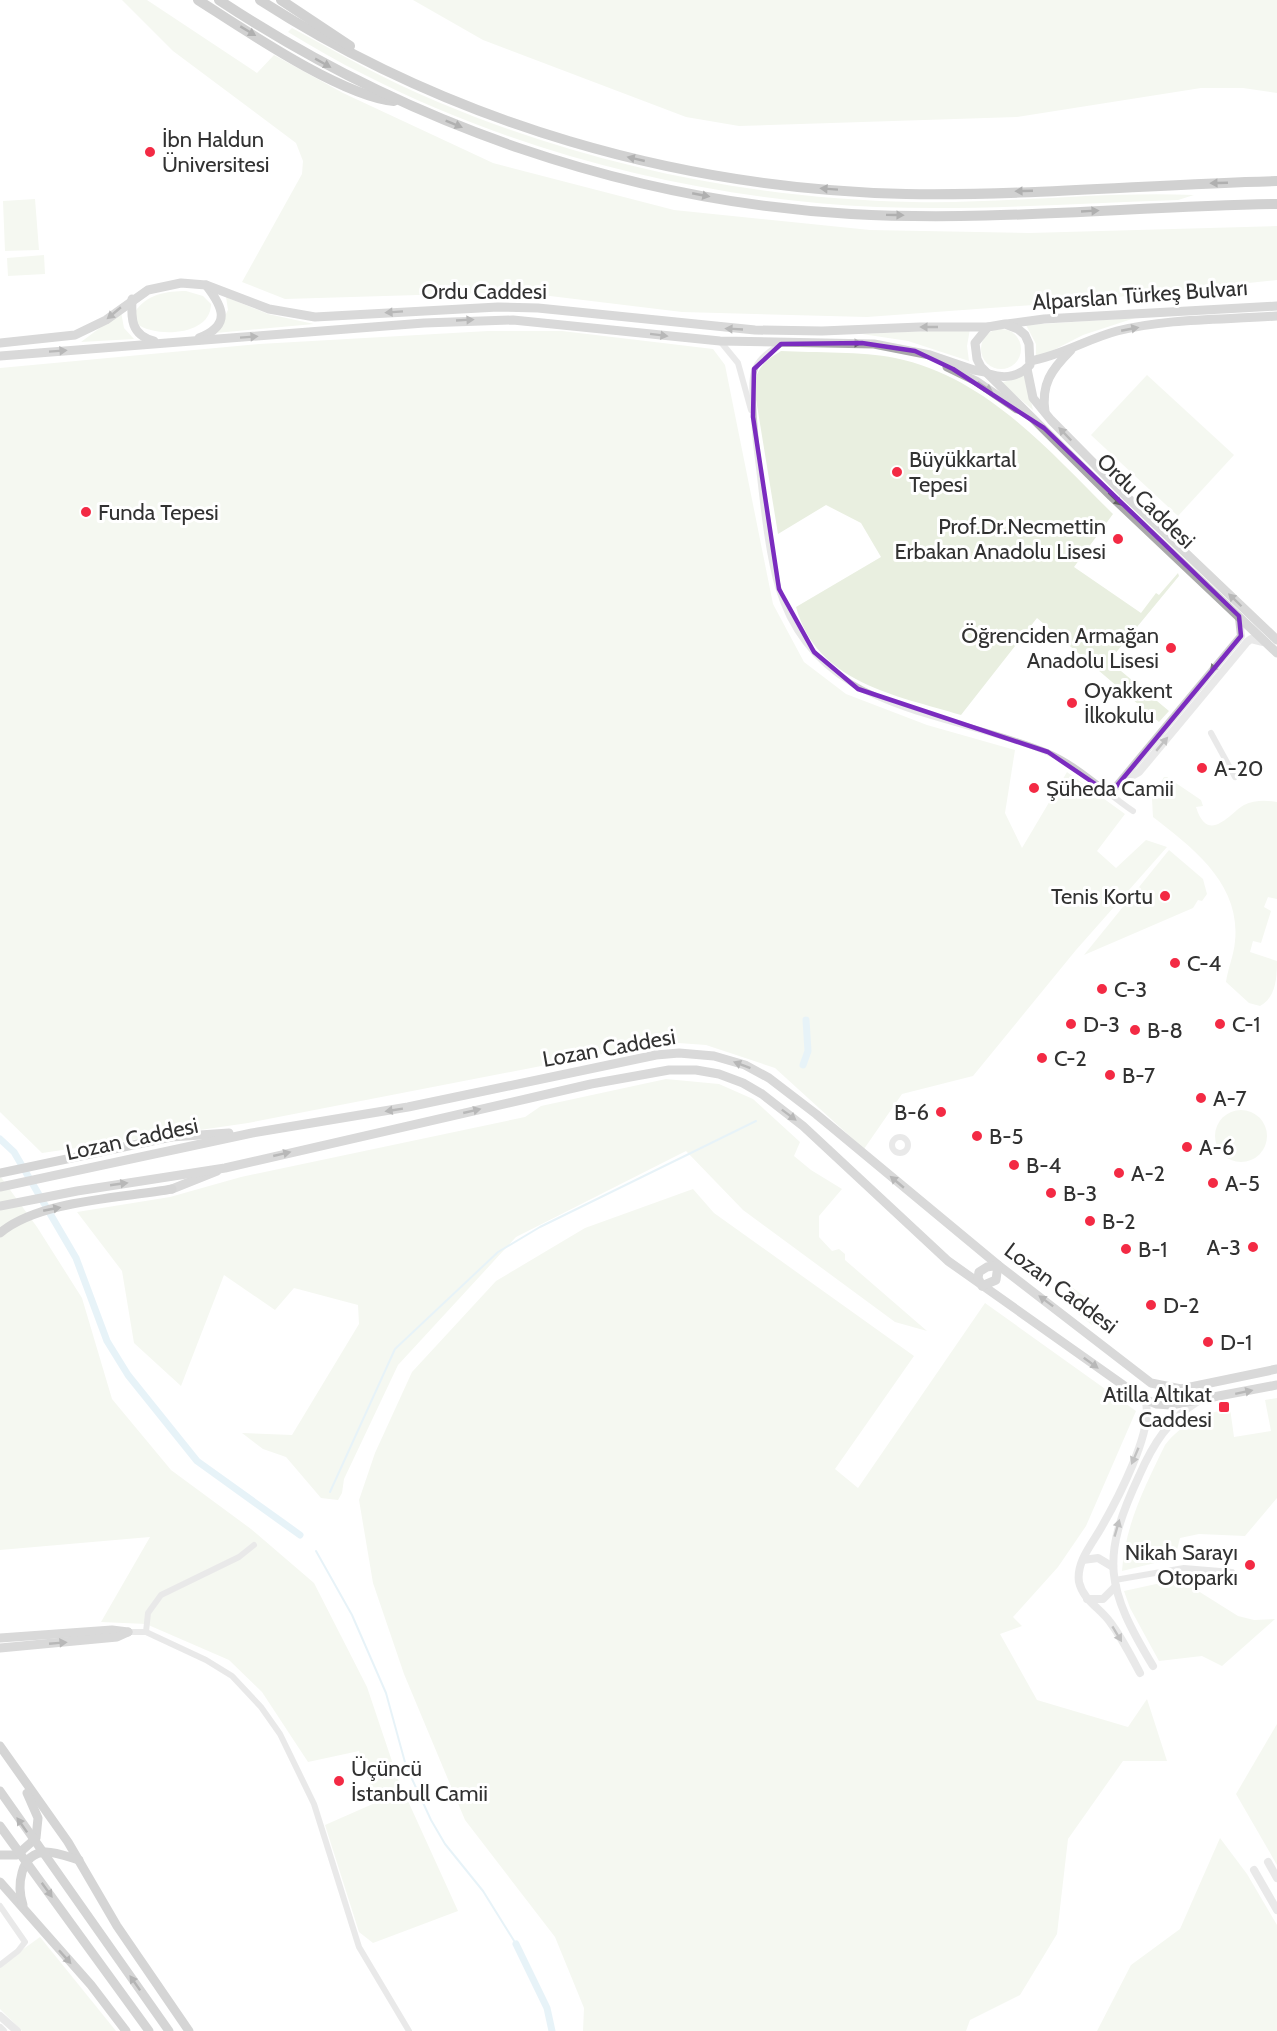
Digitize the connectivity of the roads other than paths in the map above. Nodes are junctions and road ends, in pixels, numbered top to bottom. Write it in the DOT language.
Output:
graph roads {
  1 [pos="198,0"];
  2 [pos="219,0"];
  3 [pos="260,0"];
  4 [pos="281,0"];
  5 [pos="363,59"];
  6 [pos="400,101"];
  7 [pos="1277,181"];
  8 [pos="1277,204"];
  9 [pos="206,285"];
  10 [pos="132,298"];
  11 [pos="1277,306"];
  12 [pos="1277,316"];
  13 [pos="996,325"];
  14 [pos="191,341"];
  15 [pos="720,341"];
  16 [pos="0,343"];
  17 [pos="159,343"];
  18 [pos="782,344"];
  19 [pos="1075,346"];
  20 [pos="915,351"];
  21 [pos="0,356"];
  22 [pos="1029,365"];
  23 [pos="987,373"];
  24 [pos="1045,412"];
  25 [pos="753,417"];
  26 [pos="1044,428"];
  27 [pos="1239,616"];
  28 [pos="1277,640"];
  29 [pos="1266,643"];
  30 [pos="1277,653"];
  31 [pos="1211,733"];
  32 [pos="1234,777"];
  33 [pos="1120,783"];
  34 [pos="1110,794"];
  35 [pos="1133,811"];
  36 [pos="252,1133"];
  37 [pos="171,1137"];
  38 [pos="225,1168"];
  39 [pos="0,1173"];
  40 [pos="0,1187"];
  41 [pos="172,1189"];
  42 [pos="0,1206"];
  43 [pos="0,1233"];
  44 [pos="998,1265"];
  45 [pos="982,1286"];
  46 [pos="1277,1369"];
  47 [pos="1277,1385"];
  48 [pos="1145,1400"];
  49 [pos="1198,1401"];
  50 [pos="254,1545"];
  51 [pos="1083,1560"];
  52 [pos="1113,1567"];
  53 [pos="1232,1572"];
  54 [pos="1115,1583"];
  55 [pos="1087,1599"];
  56 [pos="128,1632"];
  57 [pos="146,1632"];
  58 [pos="0,1638"];
  59 [pos="0,1648"];
  60 [pos="1152,1666"];
  61 [pos="1140,1673"];
  62 [pos="0,1746"];
  63 [pos="18,1774"];
  64 [pos="0,1791"];
  65 [pos="0,1826"];
  66 [pos="0,1855"];
  67 [pos="79,1860"];
  68 [pos="1268,1862"];
  69 [pos="1254,1870"];
  70 [pos="1277,1878"];
  71 [pos="0,1882"];
  72 [pos="0,1906"];
  73 [pos="1277,1910"];
  74 [pos="26,1913"];
  75 [pos="0,1965"];
  76 [pos="0,2016"];
  77 [pos="17,2031"];
  78 [pos="126,2031"];
  79 [pos="149,2031"];
  80 [pos="169,2031"];
  81 [pos="189,2031"];
  82 [pos="409,2031"];
  1 -- 6 [label="highway, one-way"];
  2 -- 6 [label="highway, one-way"];
  3 -- 5 [label="highway"];
  4 -- 5 [label="highway"];
  7 -- 5 [label="highway, one-way"];
  6 -- 8 [label="highway, one-way"];
  9 -- 10 [label="main road, Ordu Caddesi"];
  13 -- 9 [label="main road, Ordu Caddesi, one-way"];
  9 -- 14 [label="main road"];
  10 -- 16 [label="main road, Ordu Caddesi, one-way"];
  10 -- 17 [label="main road"];
  11 -- 13 [label="main road, Alparslan Türkeş Bulvarı"];
  19 -- 12 [label="main road, Alparslan Türkeş Bulvarı, one-way"];
  13 -- 22 [label="main road"];
  13 -- 23 [label="main road, Ordu Caddesi"];
  14 -- 15 [label="main road, Ordu Caddesi, one-way"];
  14 -- 17 [label="main road, Ordu Caddesi"];
  15 -- 18 [label="main road, Ordu Caddesi"];
  15 -- 25 [label="street"];
  21 -- 17 [label="main road, Ordu Caddesi, one-way"];
  18 -- 20 [label="main road, Ordu Caddesi, one-way"];
  18 -- 25 [label="street"];
  19 -- 22 [label="main road, Alparslan Türkeş Bulvarı"];
  19 -- 24 [label="main road"];
  20 -- 23 [label="main road, Ordu Caddesi"];
  20 -- 26 [label="main road, one-way"];
  22 -- 23 [label="main road, Ordu Caddesi"];
  22 -- 24 [label="main road, Ordu Caddesi"];
  23 -- 26 [label="main road, Ordu Caddesi"];
  28 -- 24 [label="main road, Ordu Caddesi, one-way"];
  25 -- 34 [label="street"];
  26 -- 27 [label="main road, Ordu Caddesi, one-way"];
  27 -- 29 [label="main road, Ordu Caddesi"];
  27 -- 33 [label="street, one-way"];
  29 -- 30 [label="main road, Ordu Caddesi"];
  33 -- 29 [label="street, one-way"];
  31 -- 32 [label="street"];
  33 -- 34 [label="street"];
  34 -- 35 [label="street"];
  36 -- 37 [label="main road"];
  36 -- 40 [label="main road, Lozan Caddesi"];
  44 -- 36 [label="main road, Lozan Caddesi, one-way"];
  37 -- 39 [label="highway"];
  38 -- 41 [label="main road"];
  42 -- 38 [label="main road, Lozan Caddesi, one-way"];
  38 -- 45 [label="main road, Lozan Caddesi, one-way"];
  43 -- 41 [label="highway, one-way"];
  44 -- 45 [label="main road"];
  44 -- 45 [label="main road"];
  46 -- 44 [label="main road, Lozan Caddesi, one-way"];
  45 -- 48 [label="main road, Lozan Caddesi, one-way"];
  49 -- 47 [label="main road, one-way"];
  48 -- 49 [label="main road"];
  48 -- 51 [label="street, one-way"];
  52 -- 49 [label="street, one-way"];
  50 -- 57 [label="street"];
  51 -- 52 [label="street"];
  51 -- 55 [label="street"];
  52 -- 54 [label="street"];
  53 -- 54 [label="street"];
  54 -- 55 [label="street"];
  54 -- 60 [label="street"];
  55 -- 61 [label="street, one-way"];
  56 -- 57 [label="street"];
  56 -- 58 [label="main road"];
  59 -- 56 [label="main road, one-way"];
  57 -- 82 [label="street"];
  62 -- 63 [label="highway"];
  63 -- 66 [label="highway"];
  63 -- 67 [label="highway"];
  80 -- 64 [label="highway, one-way, bridge"];
  65 -- 79 [label="highway, one-way, bridge"];
  67 -- 74 [label="highway"];
  67 -- 81 [label="highway"];
  68 -- 70 [label="street"];
  69 -- 73 [label="street"];
  71 -- 74 [label="highway"];
  72 -- 75 [label="street"];
  74 -- 78 [label="highway, one-way"];
  76 -- 77 [label="street"];
}
